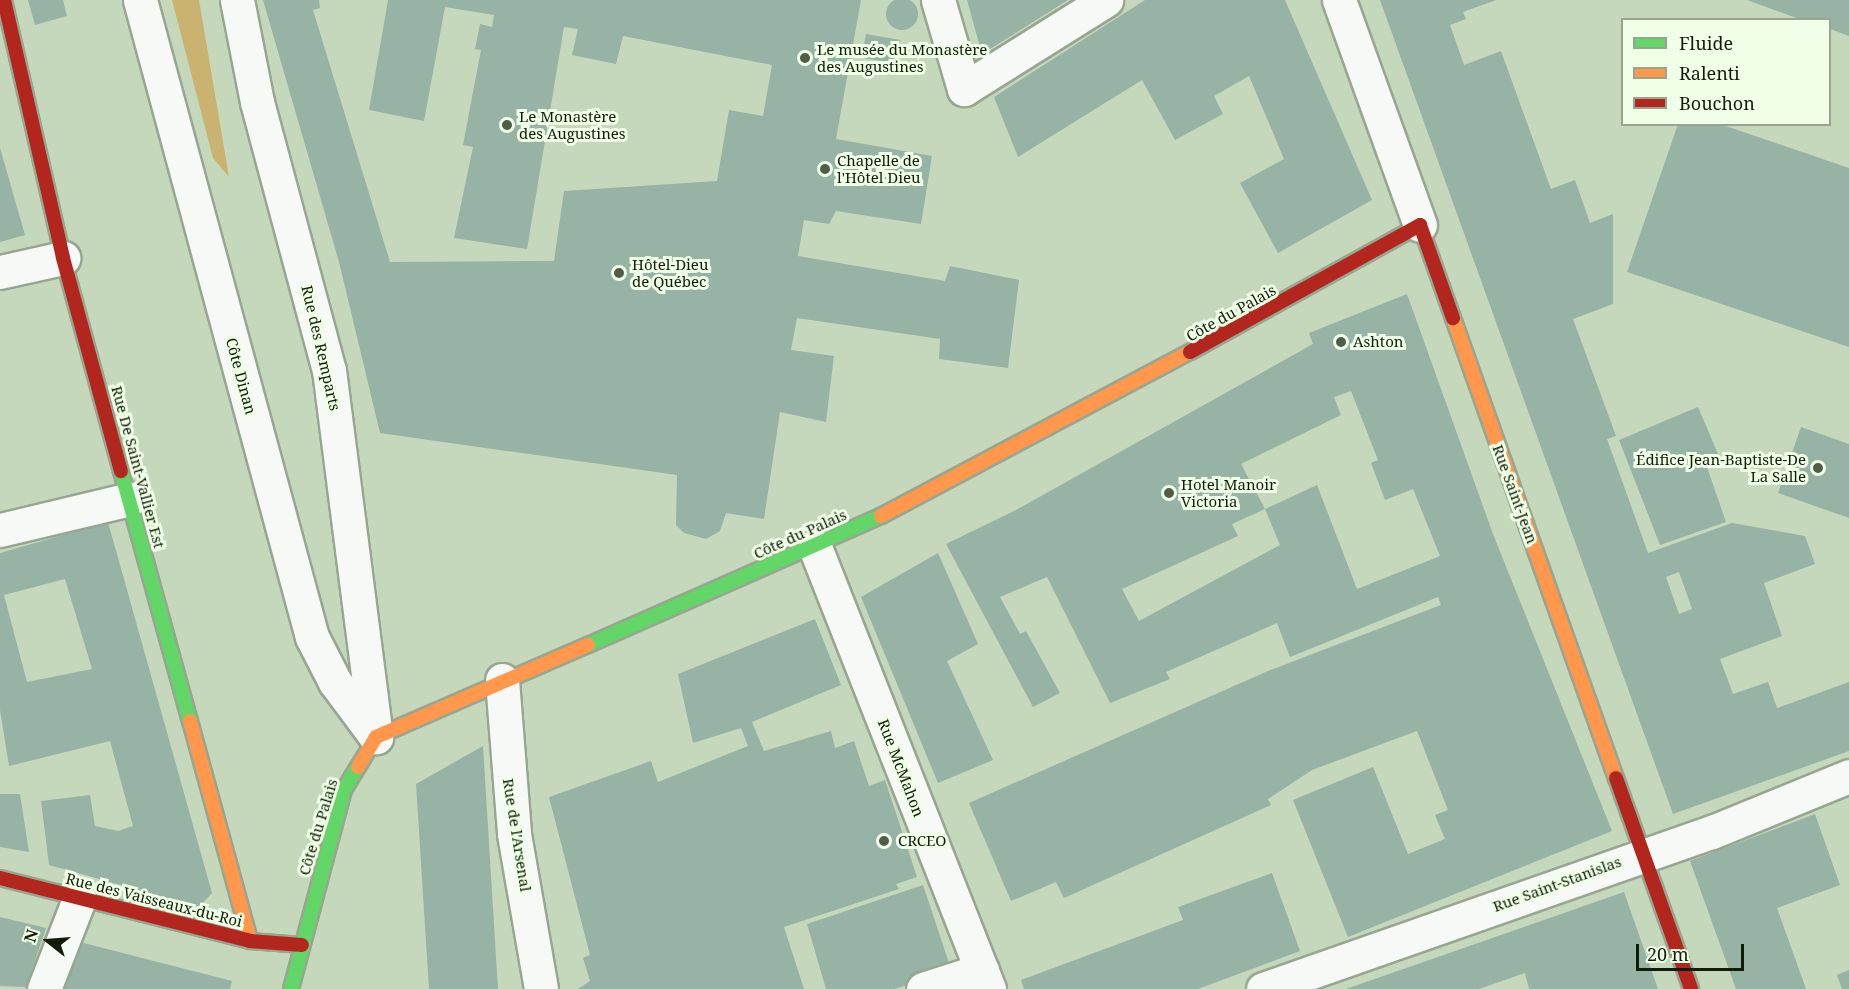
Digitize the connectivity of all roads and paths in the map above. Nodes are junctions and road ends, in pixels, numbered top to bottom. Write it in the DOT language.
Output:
graph roads {
  1 [pos="4,0"];
  2 [pos="140,0"];
  3 [pos="237,0"];
  4 [pos="938,0"];
  5 [pos="1106,0"];
  6 [pos="1339,0"];
  7 [pos="1420,225"];
  8 [pos="63,258"];
  9 [pos="0,272"];
  10 [pos="130,499"];
  11 [pos="0,530"];
  12 [pos="815,547"];
  13 [pos="502,680"];
  14 [pos="376,737"];
  15 [pos="1849,776"];
  16 [pos="1642,852"];
  17 [pos="0,878"];
  18 [pos="79,899"];
  19 [pos="250,941"];
  20 [pos="302,945"];
  21 [pos="986,980"];
  22 [pos="1280,986"];
  23 [pos="45,989"];
  24 [pos="291,989"];
  25 [pos="541,989"];
  26 [pos="923,989"];
  27 [pos="1691,989"];
  1 -- 8 [label="street, Rue De Saint-Vallier Est"];
  2 -- 14 [label="street, Côte Dinan"];
  3 -- 14 [label="street, Rue des Remparts"];
  4 -- 5 [label="street"];
  6 -- 7 [label="street, Rue Saint-Jean"];
  7 -- 12 [label="street, Côte du Palais"];
  7 -- 16 [label="street, Rue Saint-Jean"];
  8 -- 9 [label="street"];
  8 -- 10 [label="street, Rue De Saint-Vallier Est"];
  10 -- 11 [label="street"];
  10 -- 19 [label="street, Rue De Saint-Vallier Est"];
  12 -- 13 [label="street, Côte du Palais"];
  12 -- 21 [label="street, Rue McMahon"];
  13 -- 14 [label="street, Côte du Palais"];
  13 -- 25 [label="street, Rue de l'Arsenal"];
  14 -- 20 [label="street, Côte du Palais"];
  15 -- 16 [label="street, Rue Saint-Stanislas"];
  16 -- 22 [label="street, Rue Saint-Stanislas"];
  16 -- 27 [label="street, Rue Saint-Jean"];
  17 -- 18 [label="street, Rue des Vaisseaux-du-Roi"];
  18 -- 19 [label="street, Rue des Vaisseaux-du-Roi"];
  18 -- 23 [label="street"];
  19 -- 20 [label="street, Rue des Vaisseaux-du-Roi"];
  20 -- 24 [label="street, Côte du Palais"];
  21 -- 26 [label="street"];
}
